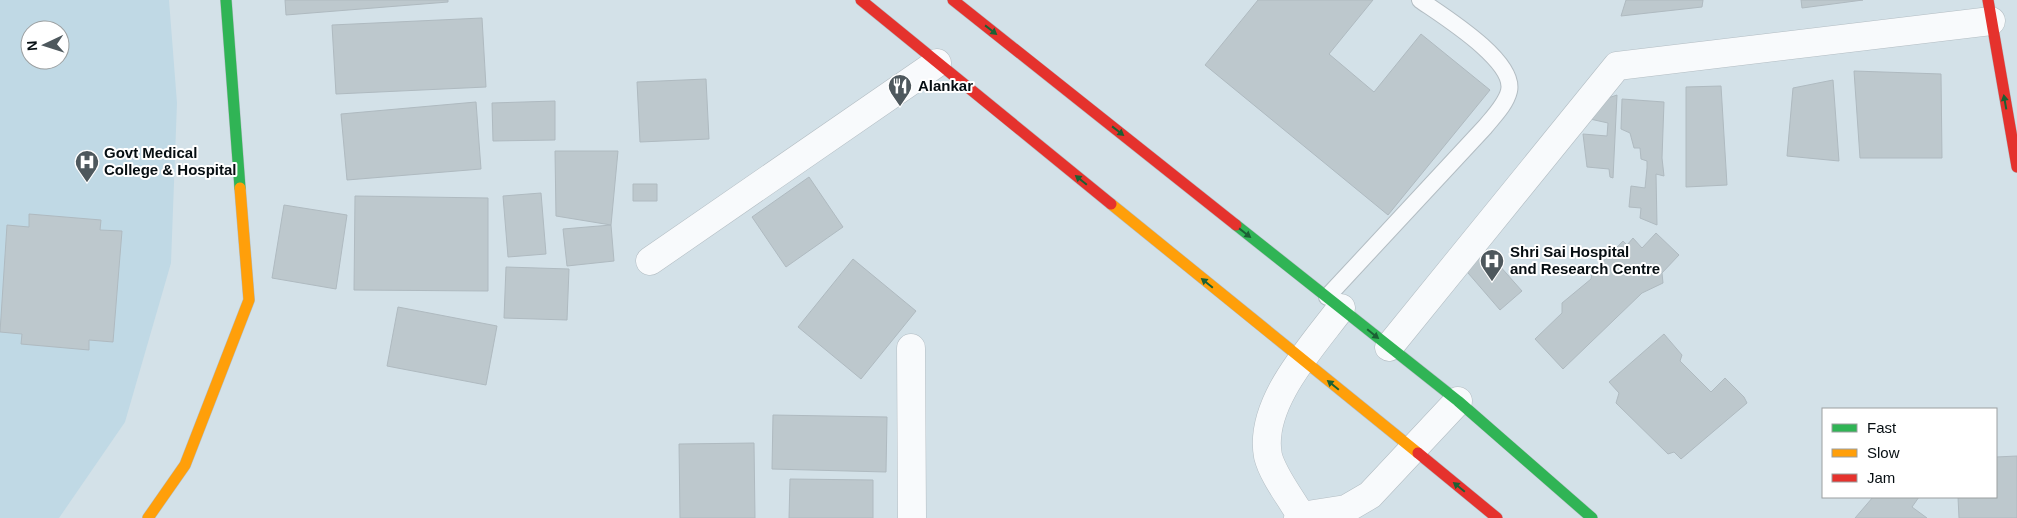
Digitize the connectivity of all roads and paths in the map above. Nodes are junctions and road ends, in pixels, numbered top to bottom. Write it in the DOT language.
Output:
graph roads {
  1 [pos="226,0"];
  2 [pos="861,0"];
  3 [pos="953,0"];
  4 [pos="1420,0"];
  5 [pos="1989,10"];
  6 [pos="937,63"];
  7 [pos="2017,167"];
  8 [pos="650,261"];
  9 [pos="1334,303"];
  10 [pos="1389,347"];
  11 [pos="911,348"];
  12 [pos="1303,360"];
  13 [pos="1458,401"];
  14 [pos="1414,450"];
  15 [pos="1300,517"];
  16 [pos="148,518"];
  17 [pos="912,518"];
  18 [pos="1497,518"];
  19 [pos="1592,518"];
  1 -- 16 [label="main road"];
  2 -- 6 [label="main road"];
  3 -- 9 [label="main road, one-way"];
  4 -- 9 [label="lane"];
  7 -- 5 [label="main road, one-way"];
  5 -- 10 [label="street"];
  6 -- 8 [label="street"];
  12 -- 6 [label="main road, one-way"];
  9 -- 10 [label="main road, one-way"];
  9 -- 12 [label="street"];
  10 -- 13 [label="main road"];
  11 -- 17 [label="street"];
  14 -- 12 [label="main road, one-way"];
  12 -- 15 [label="street"];
  13 -- 14 [label="street"];
  13 -- 19 [label="main road"];
  14 -- 15 [label="street"];
  18 -- 14 [label="main road, one-way"];
}
